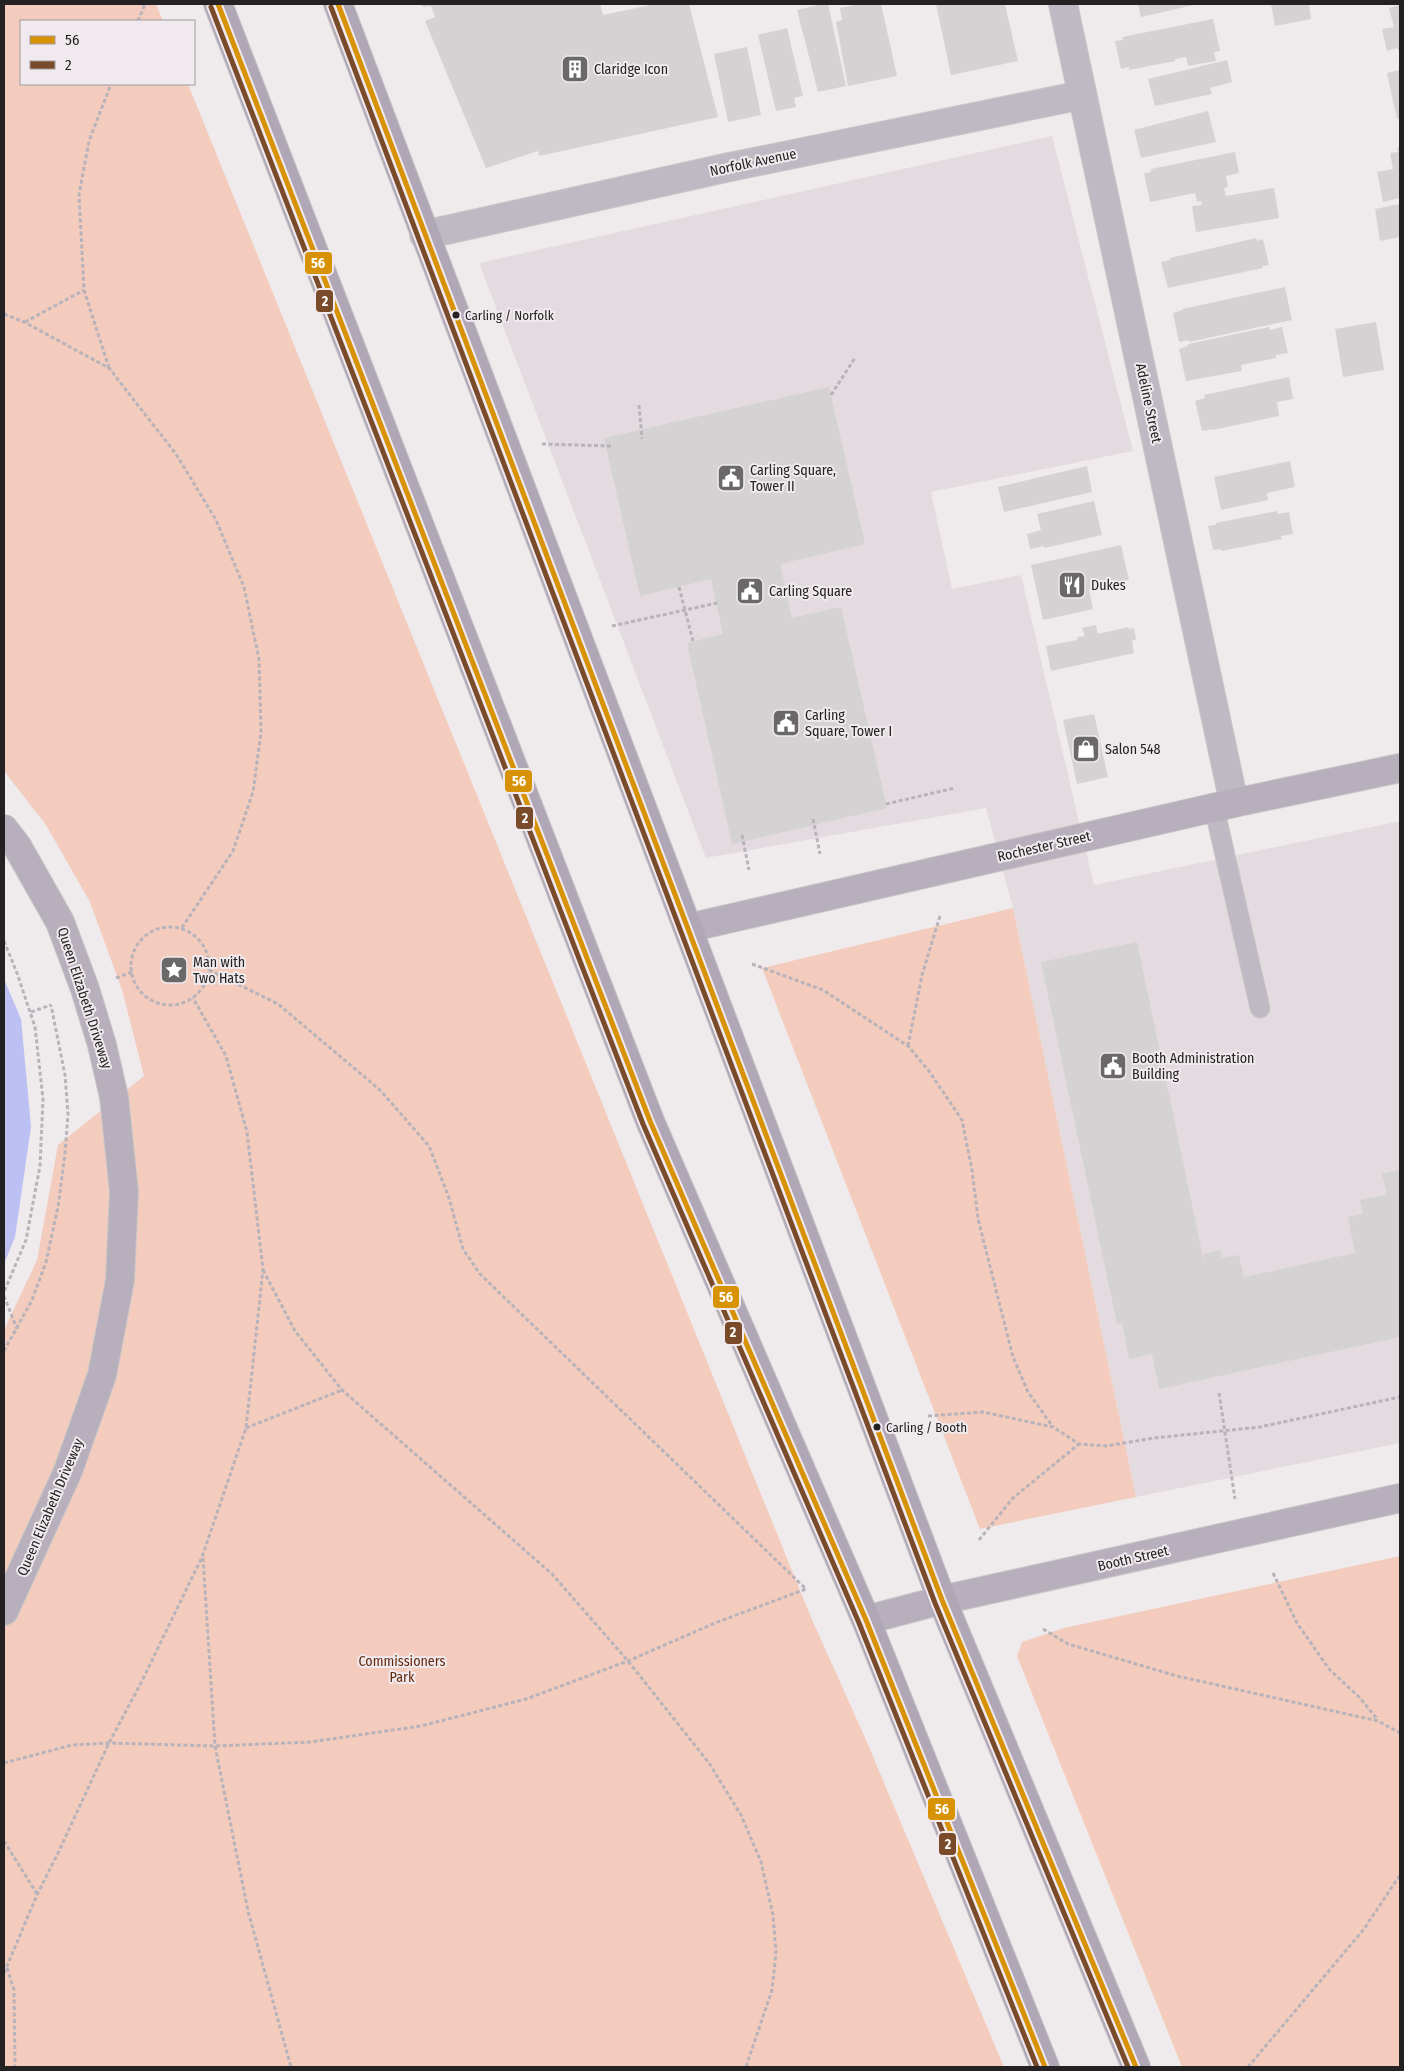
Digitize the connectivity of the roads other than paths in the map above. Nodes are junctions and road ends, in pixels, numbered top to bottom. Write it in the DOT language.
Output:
graph roads {
  1 [pos="218,4"];
  2 [pos="338,4"];
  3 [pos="1062,4"];
  4 [pos="1082,94"];
  5 [pos="424,235"];
  6 [pos="1400,768"];
  7 [pos="1224,805"];
  8 [pos="4,829"];
  9 [pos="688,928"];
  10 [pos="1260,1008"];
  11 [pos="1400,1498"];
  12 [pos="942,1600"];
  13 [pos="4,1611"];
  14 [pos="866,1620"];
  15 [pos="1045,2067"];
  16 [pos="1136,2067"];
  1 -- 14 [label="main road"];
  2 -- 5 [label="main road"];
  3 -- 4 [label="street, Adeline Street"];
  4 -- 5 [label="street, Norfolk Avenue"];
  4 -- 7 [label="street, Adeline Street"];
  5 -- 9 [label="main road"];
  6 -- 7 [label="main road, Rochester Street"];
  7 -- 9 [label="main road, Rochester Street"];
  7 -- 10 [label="lane"];
  8 -- 13 [label="main road, Queen Elizabeth Driveway"];
  9 -- 12 [label="main road"];
  11 -- 12 [label="main road, Booth Street"];
  12 -- 14 [label="main road, Booth Street"];
  12 -- 16 [label="main road"];
  14 -- 15 [label="main road"];
}
